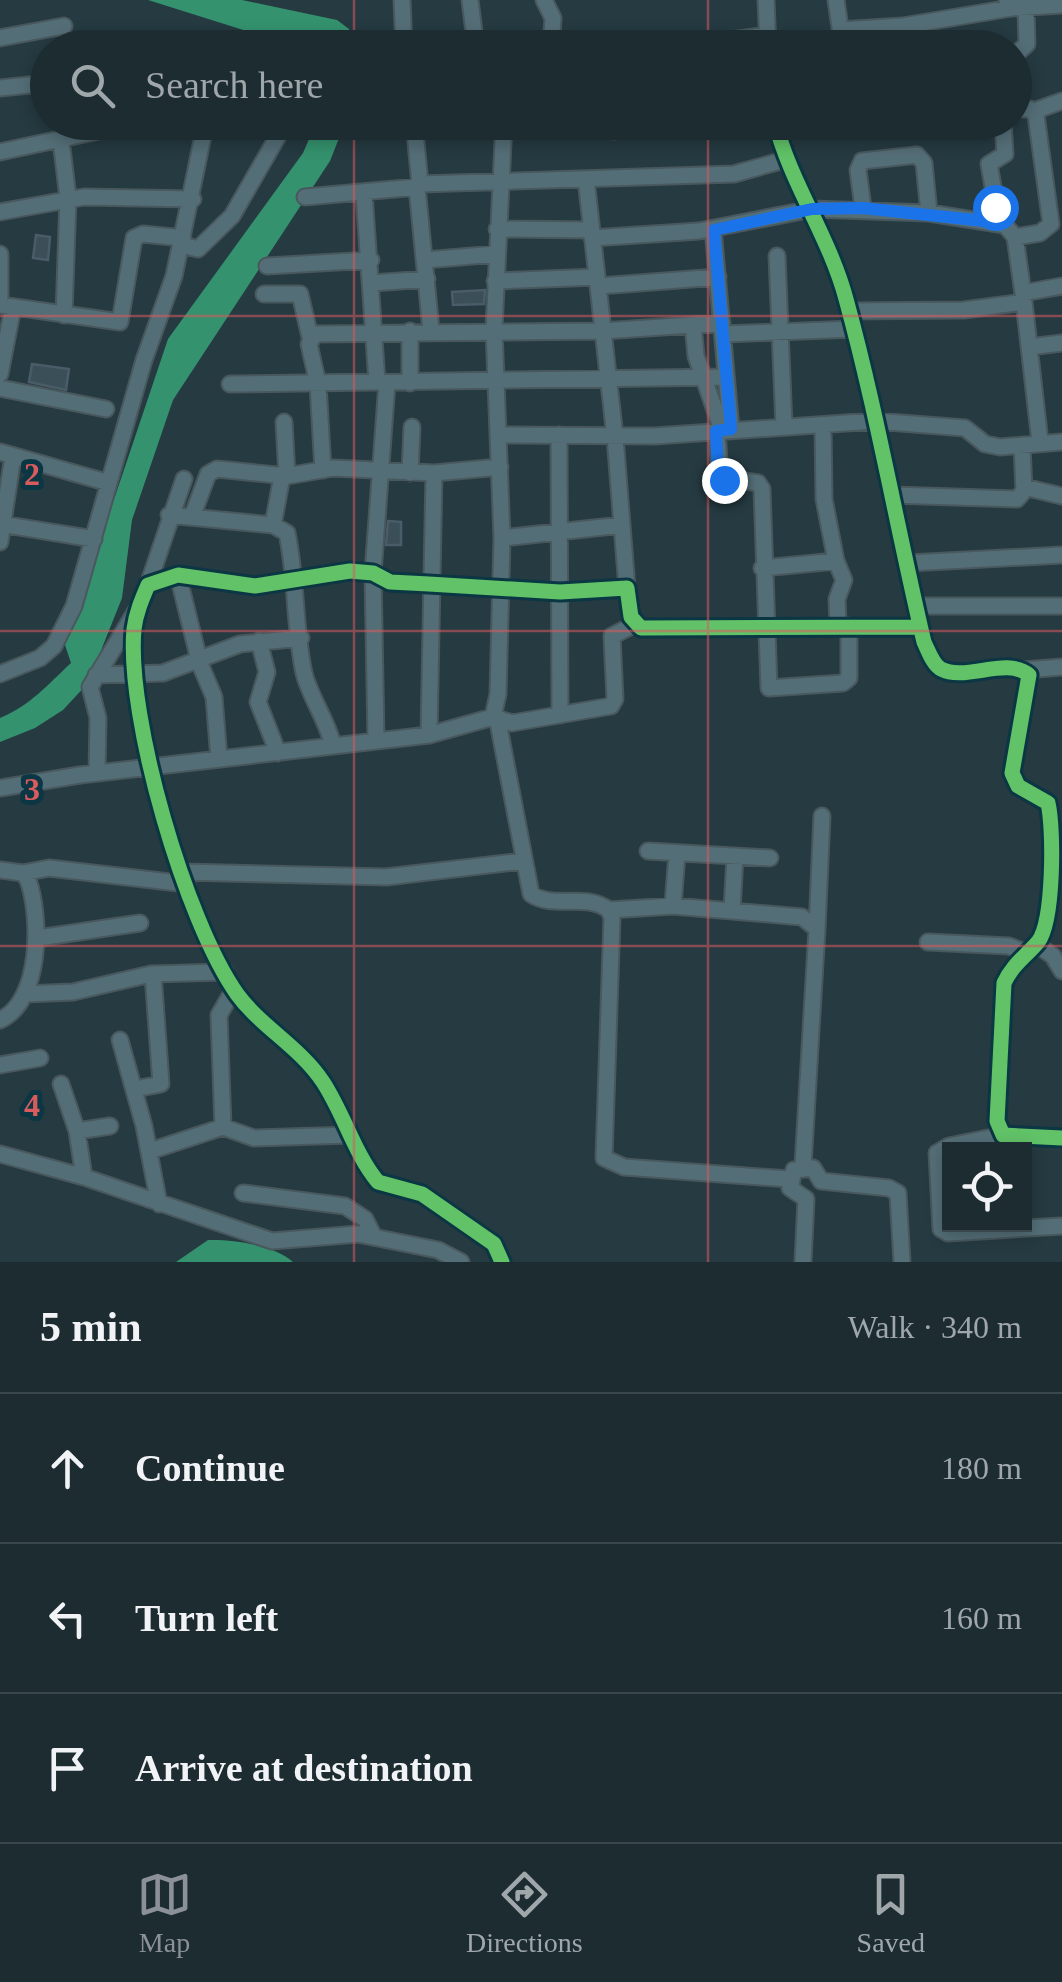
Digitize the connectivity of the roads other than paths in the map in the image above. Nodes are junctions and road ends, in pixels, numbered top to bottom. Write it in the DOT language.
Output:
graph roads {
  1 [pos="402,0"];
  2 [pos="470,0"];
  3 [pos="544,0"];
  4 [pos="766,0"];
  5 [pos="836,0"];
  6 [pos="1062,5"];
  7 [pos="1014,6"];
  8 [pos="64,26"];
  9 [pos="43,30"];
  10 [pos="403,30"];
  11 [pos="474,30"];
  12 [pos="552,30"];
  13 [pos="767,30"];
  14 [pos="840,30"];
  15 [pos="1022,30"];
  16 [pos="30,32"];
  17 [pos="0,38"];
  18 [pos="30,84"];
  19 [pos="0,88"];
  20 [pos="1062,101"];
  21 [pos="1034,111"];
  22 [pos="62,140"];
  23 [pos="204,140"];
  24 [pos="276,140"];
  25 [pos="416,140"];
  26 [pos="503,140"];
  27 [pos="779,140"];
  28 [pos="1004,140"];
  29 [pos="0,152"];
  30 [pos="784,160"];
  31 [pos="586,179"];
  32 [pos="500,180"];
  33 [pos="419,185"];
  34 [pos="364,194"];
  35 [pos="1056,195"];
  36 [pos="68,198"];
  37 [pos="304,198"];
  38 [pos="193,199"];
  39 [pos="863,208"];
  40 [pos="812,209"];
  41 [pos="0,212"];
  42 [pos="929,213"];
  43 [pos="993,222"];
  44 [pos="497,229"];
  45 [pos="714,230"];
  46 [pos="591,234"];
  47 [pos="1015,237"];
  48 [pos="182,242"];
  49 [pos="0,254"];
  50 [pos="496,254"];
  51 [pos="778,256"];
  52 [pos="371,260"];
  53 [pos="425,260"];
  54 [pos="267,266"];
  55 [pos="718,278"];
  56 [pos="427,279"];
  57 [pos="495,281"];
  58 [pos="598,282"];
  59 [pos="372,284"];
  60 [pos="1062,286"];
  61 [pos="264,294"];
  62 [pos="1024,297"];
  63 [pos="4,303"];
  64 [pos="849,311"];
  65 [pos="64,315"];
  66 [pos="693,325"];
  67 [pos="494,329"];
  68 [pos="722,329"];
  69 [pos="856,329"];
  70 [pos="432,330"];
  71 [pos="410,331"];
  72 [pos="602,331"];
  73 [pos="373,332"];
  74 [pos="780,335"];
  75 [pos="310,337"];
  76 [pos="1062,342"];
  77 [pos="1029,347"];
  78 [pos="0,374"];
  79 [pos="702,378"];
  80 [pos="725,378"];
  81 [pos="609,380"];
  82 [pos="498,382"];
  83 [pos="382,383"];
  84 [pos="410,383"];
  85 [pos="230,384"];
  86 [pos="318,384"];
  87 [pos="0,388"];
  88 [pos="106,409"];
  89 [pos="876,421"];
  90 [pos="284,422"];
  91 [pos="824,425"];
  92 [pos="784,426"];
  93 [pos="412,427"];
  94 [pos="723,430"];
  95 [pos="500,435"];
  96 [pos="559,436"];
  97 [pos="615,437"];
  98 [pos="1040,442"];
  99 [pos="1062,442"];
  100 [pos="1022,445"];
  101 [pos="7,454"];
  102 [pos="500,466"];
  103 [pos="323,470"];
  104 [pos="380,470"];
  105 [pos="410,473"];
  106 [pos="434,473"];
  107 [pos="285,476"];
  108 [pos="184,479"];
  109 [pos="109,483"];
  110 [pos="1024,487"];
  111 [pos="892,495"];
  112 [pos="1062,496"];
  113 [pos="169,516"];
  114 [pos="192,518"];
  115 [pos="2,524"];
  116 [pos="273,525"];
  117 [pos="622,525"];
  118 [pos="558,535"];
  119 [pos="502,538"];
  120 [pos="94,539"];
  121 [pos="0,542"];
  122 [pos="1062,555"];
  123 [pos="836,561"];
  124 [pos="908,563"];
  125 [pos="762,568"];
  126 [pos="373,574"];
  127 [pos="178,575"];
  128 [pos="297,580"];
  129 [pos="429,584"];
  130 [pos="148,586"];
  131 [pos="499,588"];
  132 [pos="627,588"];
  133 [pos="560,592"];
  134 [pos="140,605"];
  135 [pos="915,606"];
  136 [pos="1062,606"];
  137 [pos="635,624"];
  138 [pos="765,626"];
  139 [pos="843,626"];
  140 [pos="920,626"];
  141 [pos="302,638"];
  142 [pos="259,641"];
  143 [pos="199,660"];
  144 [pos="1062,667"];
  145 [pos="1024,670"];
  146 [pos="0,674"];
  147 [pos="96,675"];
  148 [pos="135,675"];
  149 [pos="560,715"];
  150 [pos="495,719"];
  151 [pos="429,735"];
  152 [pos="376,740"];
  153 [pos="333,746"];
  154 [pos="278,753"];
  155 [pos="219,759"];
  156 [pos="151,766"];
  157 [pos="98,773"];
  158 [pos="0,788"];
  159 [pos="822,816"];
  160 [pos="648,851"];
  161 [pos="677,853"];
  162 [pos="735,856"];
  163 [pos="1056,856"];
  164 [pos="770,858"];
  165 [pos="523,860"];
  166 [pos="0,870"];
  167 [pos="23,874"];
  168 [pos="185,878"];
  169 [pos="673,906"];
  170 [pos="609,910"];
  171 [pos="732,911"];
  172 [pos="140,923"];
  173 [pos="817,929"];
  174 [pos="38,938"];
  175 [pos="928,942"];
  176 [pos="1030,948"];
  177 [pos="1062,971"];
  178 [pos="225,972"];
  179 [pos="153,974"];
  180 [pos="234,989"];
  181 [pos="25,994"];
  182 [pos="0,1020"];
  183 [pos="120,1040"];
  184 [pos="40,1058"];
  185 [pos="0,1064"];
  186 [pos="61,1084"];
  187 [pos="135,1089"];
  188 [pos="110,1126"];
  189 [pos="223,1127"];
  190 [pos="77,1131"];
  191 [pos="350,1134"];
  192 [pos="1004,1134"];
  193 [pos="1062,1138"];
  194 [pos="150,1150"];
  195 [pos="0,1154"];
  196 [pos="803,1166"];
  197 [pos="84,1177"];
  198 [pos="789,1179"];
  199 [pos="821,1181"];
  200 [pos="244,1193"];
  201 [pos="806,1199"];
  202 [pos="159,1204"];
  203 [pos="1062,1226"];
  204 [pos="372,1236"];
  205 [pos="461,1262"];
  206 [pos="502,1262"];
  207 [pos="803,1262"];
  208 [pos="902,1262"];
  1 -- 10 [label="street"];
  2 -- 11 [label="street"];
  3 -- 12 [label="street"];
  4 -- 13 [label="street"];
  5 -- 14 [label="street"];
  6 -- 7 [label="street"];
  7 -- 14 [label="street"];
  7 -- 15 [label="street"];
  8 -- 9 [label="street"];
  16 -- 17 [label="street"];
  18 -- 19 [label="street"];
  20 -- 21 [label="street"];
  21 -- 35 [label="street"];
  22 -- 29 [label="street"];
  22 -- 36 [label="street"];
  23 -- 38 [label="street"];
  24 -- 48 [label="street"];
  25 -- 33 [label="street"];
  26 -- 32 [label="street"];
  27 -- 30 [label="street"];
  28 -- 43 [label="street"];
  30 -- 31 [label="street"];
  30 -- 40 [label="street"];
  31 -- 32 [label="street"];
  31 -- 46 [label="street"];
  32 -- 33 [label="street"];
  32 -- 44 [label="street"];
  33 -- 34 [label="street"];
  33 -- 53 [label="street"];
  34 -- 37 [label="street"];
  34 -- 52 [label="street"];
  35 -- 47 [label="street"];
  36 -- 38 [label="street"];
  36 -- 41 [label="street"];
  36 -- 65 [label="street"];
  38 -- 48 [label="street"];
  39 -- 40 [label="street"];
  39 -- 42 [label="street"];
  39 -- 42 [label="street"];
  40 -- 45 [label="street"];
  40 -- 64 [label="street"];
  42 -- 43 [label="street"];
  43 -- 47 [label="street"];
  44 -- 46 [label="street"];
  44 -- 50 [label="street"];
  45 -- 46 [label="street"];
  45 -- 55 [label="street"];
  46 -- 58 [label="street"];
  47 -- 62 [label="street"];
  48 -- 65 [label="street"];
  48 -- 109 [label="street"];
  49 -- 63 [label="street"];
  50 -- 53 [label="street"];
  50 -- 57 [label="street"];
  51 -- 74 [label="street"];
  52 -- 54 [label="street"];
  52 -- 59 [label="street"];
  53 -- 56 [label="street"];
  55 -- 58 [label="street"];
  55 -- 68 [label="street"];
  56 -- 59 [label="street"];
  56 -- 70 [label="street"];
  57 -- 58 [label="street"];
  57 -- 67 [label="street"];
  58 -- 72 [label="street"];
  59 -- 73 [label="street"];
  60 -- 62 [label="street"];
  61 -- 75 [label="street"];
  62 -- 64 [label="street"];
  62 -- 77 [label="street"];
  63 -- 65 [label="street"];
  63 -- 78 [label="street"];
  64 -- 69 [label="street"];
  66 -- 68 [label="street"];
  66 -- 72 [label="street"];
  66 -- 79 [label="street"];
  67 -- 70 [label="street"];
  67 -- 72 [label="street"];
  67 -- 82 [label="street"];
  68 -- 74 [label="street"];
  68 -- 80 [label="street"];
  69 -- 74 [label="street"];
  69 -- 89 [label="street"];
  70 -- 71 [label="street"];
  71 -- 73 [label="street"];
  71 -- 84 [label="street"];
  72 -- 81 [label="street"];
  73 -- 75 [label="street"];
  73 -- 83 [label="street"];
  74 -- 92 [label="street"];
  75 -- 86 [label="street"];
  76 -- 77 [label="street"];
  77 -- 98 [label="street"];
  79 -- 80 [label="street"];
  79 -- 81 [label="street"];
  79 -- 94 [label="street"];
  80 -- 94 [label="street"];
  81 -- 82 [label="street"];
  81 -- 97 [label="street"];
  82 -- 84 [label="street"];
  82 -- 95 [label="street"];
  83 -- 84 [label="street"];
  83 -- 86 [label="street"];
  83 -- 104 [label="street"];
  85 -- 86 [label="street"];
  86 -- 103 [label="street"];
  87 -- 88 [label="street"];
  89 -- 91 [label="street"];
  89 -- 100 [label="street"];
  89 -- 111 [label="street"];
  90 -- 107 [label="street"];
  91 -- 92 [label="street"];
  91 -- 123 [label="street"];
  92 -- 94 [label="street"];
  93 -- 105 [label="street"];
  94 -- 97 [label="street"];
  94 -- 125 [label="street"];
  95 -- 96 [label="street"];
  95 -- 102 [label="street"];
  96 -- 97 [label="street"];
  96 -- 118 [label="street"];
  97 -- 117 [label="street"];
  98 -- 99 [label="street"];
  98 -- 100 [label="street"];
  100 -- 110 [label="street"];
  101 -- 109 [label="street"];
  101 -- 115 [label="street"];
  102 -- 106 [label="street"];
  102 -- 119 [label="street"];
  103 -- 104 [label="street"];
  103 -- 107 [label="street"];
  104 -- 105 [label="street"];
  104 -- 126 [label="street"];
  105 -- 106 [label="street"];
  106 -- 129 [label="street"];
  107 -- 114 [label="street"];
  107 -- 116 [label="street"];
  108 -- 113 [label="street"];
  109 -- 120 [label="street"];
  110 -- 111 [label="street"];
  110 -- 112 [label="street"];
  111 -- 124 [label="street"];
  113 -- 114 [label="street"];
  113 -- 130 [label="street"];
  114 -- 116 [label="street"];
  115 -- 120 [label="street"];
  115 -- 121 [label="street"];
  116 -- 128 [label="street"];
  117 -- 118 [label="street"];
  117 -- 132 [label="street"];
  118 -- 119 [label="street"];
  118 -- 133 [label="street"];
  119 -- 131 [label="street"];
  120 -- 146 [label="street"];
  122 -- 124 [label="street"];
  123 -- 125 [label="street"];
  123 -- 139 [label="street"];
  124 -- 135 [label="street"];
  125 -- 138 [label="street"];
  126 -- 128 [label="street"];
  126 -- 129 [label="street"];
  126 -- 152 [label="street"];
  127 -- 128 [label="street"];
  127 -- 130 [label="street"];
  127 -- 143 [label="street"];
  128 -- 141 [label="street"];
  129 -- 131 [label="street"];
  129 -- 151 [label="street"];
  130 -- 134 [label="street"];
  131 -- 133 [label="street"];
  131 -- 150 [label="street"];
  132 -- 133 [label="street"];
  132 -- 137 [label="street"];
  133 -- 149 [label="street"];
  134 -- 147 [label="street"];
  134 -- 148 [label="street"];
  135 -- 136 [label="street"];
  135 -- 140 [label="street"];
  137 -- 138 [label="street"];
  137 -- 149 [label="street"];
  138 -- 139 [label="street"];
  138 -- 139 [label="street"];
  139 -- 140 [label="street"];
  140 -- 145 [label="street"];
  141 -- 142 [label="street"];
  141 -- 153 [label="street"];
  142 -- 143 [label="street"];
  142 -- 154 [label="street"];
  143 -- 148 [label="street"];
  143 -- 155 [label="street"];
  144 -- 145 [label="street"];
  145 -- 163 [label="street"];
  147 -- 148 [label="street"];
  147 -- 157 [label="street"];
  148 -- 156 [label="street"];
  149 -- 150 [label="street"];
  150 -- 151 [label="street"];
  150 -- 165 [label="street"];
  151 -- 152 [label="street"];
  152 -- 153 [label="street"];
  153 -- 154 [label="street"];
  154 -- 155 [label="street"];
  155 -- 156 [label="street"];
  156 -- 157 [label="street"];
  156 -- 168 [label="street"];
  157 -- 158 [label="street"];
  159 -- 173 [label="street"];
  160 -- 161 [label="street"];
  161 -- 162 [label="street"];
  161 -- 169 [label="street"];
  162 -- 164 [label="street"];
  162 -- 171 [label="street"];
  163 -- 176 [label="street"];
  165 -- 168 [label="street"];
  165 -- 170 [label="street"];
  166 -- 167 [label="street"];
  167 -- 168 [label="street"];
  167 -- 174 [label="street"];
  168 -- 178 [label="street"];
  169 -- 170 [label="street"];
  169 -- 171 [label="street"];
  170 -- 198 [label="street"];
  171 -- 173 [label="street"];
  172 -- 174 [label="street"];
  173 -- 196 [label="street"];
  174 -- 181 [label="street"];
  175 -- 176 [label="street"];
  176 -- 177 [label="street"];
  176 -- 192 [label="street"];
  178 -- 179 [label="street"];
  178 -- 180 [label="street"];
  179 -- 181 [label="street"];
  179 -- 187 [label="street"];
  180 -- 189 [label="street"];
  180 -- 191 [label="street"];
  181 -- 182 [label="street"];
  183 -- 187 [label="street"];
  184 -- 185 [label="street"];
  186 -- 190 [label="street"];
  187 -- 194 [label="street"];
  188 -- 190 [label="street"];
  189 -- 191 [label="street"];
  189 -- 194 [label="street"];
  190 -- 197 [label="street"];
  191 -- 206 [label="street"];
  192 -- 193 [label="street"];
  192 -- 203 [label="street"];
  194 -- 202 [label="street"];
  195 -- 197 [label="street"];
  196 -- 198 [label="street"];
  196 -- 199 [label="street"];
  197 -- 202 [label="street"];
  198 -- 201 [label="street"];
  199 -- 201 [label="street"];
  199 -- 208 [label="street"];
  200 -- 204 [label="street"];
  201 -- 207 [label="street"];
  202 -- 204 [label="street"];
  204 -- 205 [label="street"];
}
